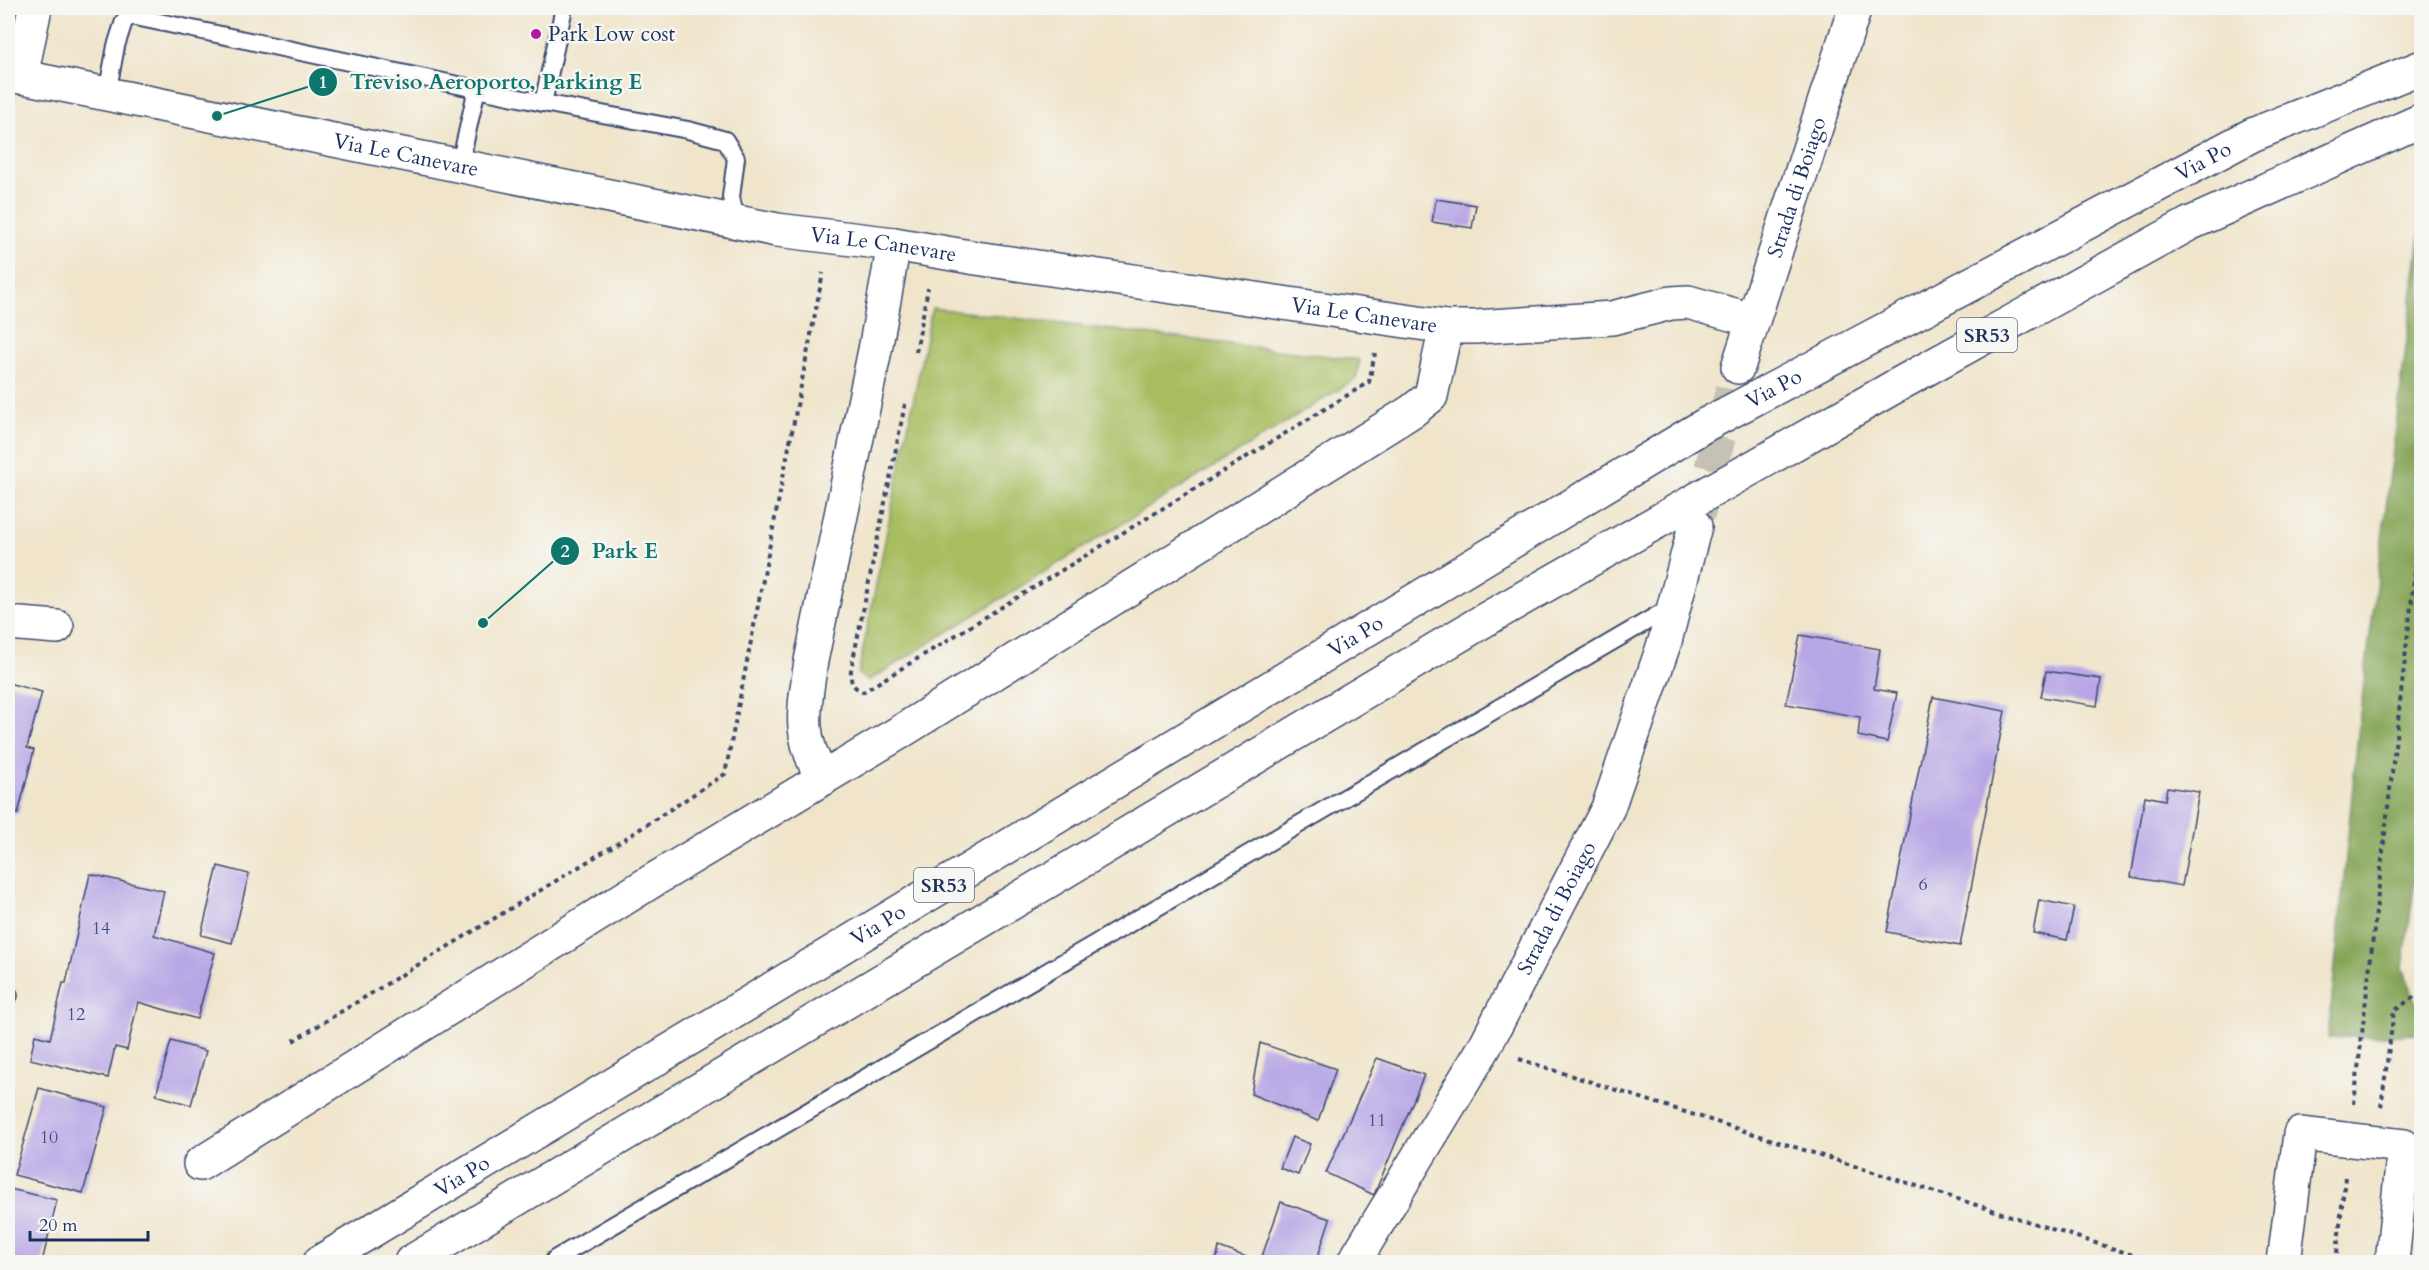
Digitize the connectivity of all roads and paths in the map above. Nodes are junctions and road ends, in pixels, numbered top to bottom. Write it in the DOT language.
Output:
graph roads {
  1 [pos="35,8"];
  2 [pos="564,8"];
  3 [pos="1855,8"];
  4 [pos="133,12"];
  5 [pos="2421,68"];
  6 [pos="14,75"];
  7 [pos="477,88"];
  8 [pos="107,94"];
  9 [pos="543,103"];
  10 [pos="2421,120"];
  11 [pos="460,164"];
  12 [pos="736,220"];
  13 [pos="894,244"];
  14 [pos="823,272"];
  15 [pos="928,288"];
  16 [pos="1752,320"];
  17 [pos="1446,327"];
  18 [pos="1375,352"];
  19 [pos="914,358"];
  20 [pos="1738,367"];
  21 [pos="907,392"];
  22 [pos="2421,510"];
  23 [pos="1695,526"];
  24 [pos="1674,606"];
  25 [pos="8,623"];
  26 [pos="57,627"];
  27 [pos="823,779"];
  28 [pos="2421,991"];
  29 [pos="293,1041"];
  30 [pos="1484,1048"];
  31 [pos="2359,1078"];
  32 [pos="2376,1143"];
  33 [pos="200,1164"];
  34 [pos="555,1259"];
  35 [pos="320,1263"];
  36 [pos="411,1263"];
  37 [pos="1354,1263"];
  38 [pos="2155,1263"];
  39 [pos="2284,1263"];
  40 [pos="2337,1263"];
  41 [pos="2392,1263"];
  1 -- 6 [label="main road, Via Le Canevare"];
  2 -- 9 [label="lane"];
  3 -- 16 [label="main road, Strada di Boiago"];
  4 -- 7 [label="lane"];
  4 -- 8 [label="lane"];
  5 -- 35 [label="main road, Via Po / SR53"];
  6 -- 8 [label="main road, Via Le Canevare"];
  7 -- 9 [label="lane"];
  7 -- 11 [label="lane"];
  8 -- 11 [label="main road, Via Le Canevare"];
  9 -- 12 [label="lane"];
  10 -- 36 [label="main road, SR53"];
  11 -- 12 [label="main road, Via Le Canevare"];
  12 -- 13 [label="main road, Via Le Canevare"];
  13 -- 17 [label="main road, Via Le Canevare"];
  13 -- 27 [label="main road"];
  14 -- 29 [label="path"];
  15 -- 19 [label="path"];
  16 -- 17 [label="main road, Via Le Canevare"];
  16 -- 20 [label="main road, Strada di Boiago"];
  17 -- 27 [label="main road"];
  18 -- 21 [label="path"];
  22 -- 31 [label="path"];
  23 -- 24 [label="main road, Strada di Boiago"];
  24 -- 30 [label="main road, Strada di Boiago"];
  24 -- 34 [label="lane"];
  25 -- 26 [label="main road"];
  27 -- 33 [label="main road"];
  28 -- 32 [label="path"];
  30 -- 37 [label="main road, Strada di Boiago"];
  30 -- 38 [label="path"];
  32 -- 39 [label="main road"];
  32 -- 40 [label="path"];
  32 -- 41 [label="main road"];
}
